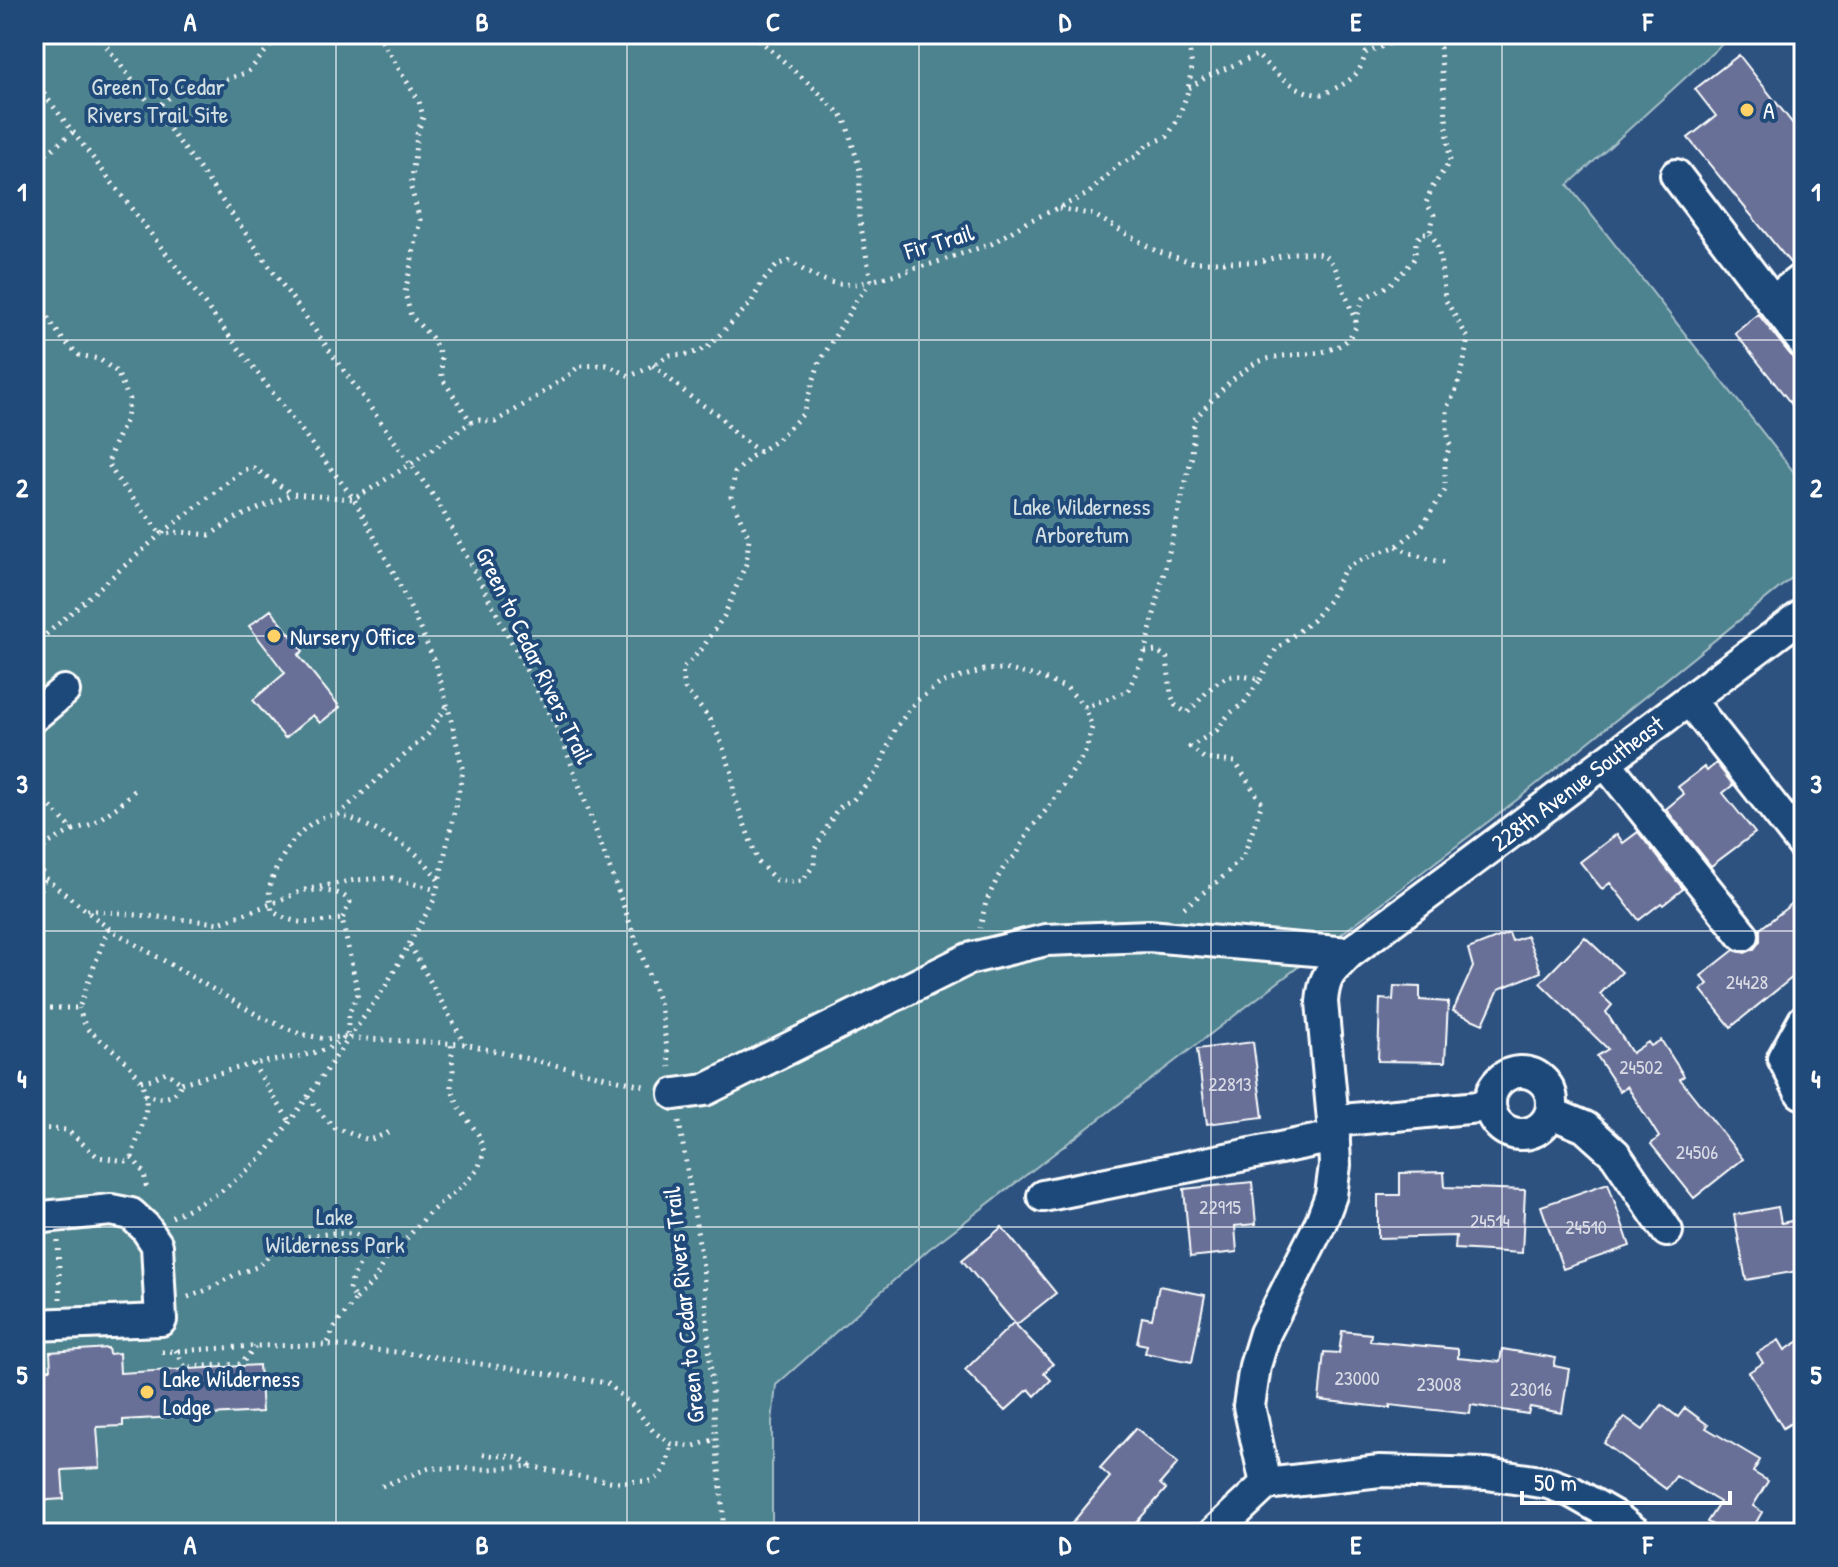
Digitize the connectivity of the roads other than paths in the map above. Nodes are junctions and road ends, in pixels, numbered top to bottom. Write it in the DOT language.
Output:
graph roads {
  1 [pos="1676,175"];
  2 [pos="1804,277"];
  3 [pos="1772,302"];
  4 [pos="1804,343"];
  5 [pos="1804,614"];
  6 [pos="64,691"];
  7 [pos="1689,700"];
  8 [pos="34,716"];
  9 [pos="1605,762"];
  10 [pos="1804,846"];
  11 [pos="1743,935"];
  12 [pos="1349,953"];
  13 [pos="1804,1020"];
  14 [pos="1801,1093"];
  15 [pos="675,1094"];
  16 [pos="1489,1106"];
  17 [pos="1551,1113"];
  18 [pos="1334,1129"];
  19 [pos="1043,1196"];
  20 [pos="34,1218"];
  21 [pos="1667,1231"];
  22 [pos="34,1325"];
  23 [pos="1266,1484"];
  24 [pos="1214,1533"];
  25 [pos="1636,1533"];
  1 -- 3 [label="street"];
  2 -- 3 [label="street"];
  3 -- 4 [label="street"];
  5 -- 7 [label="street, 228th Avenue Southeast"];
  6 -- 8 [label="street"];
  7 -- 9 [label="street, 228th Avenue Southeast"];
  7 -- 10 [label="street"];
  9 -- 11 [label="street"];
  9 -- 12 [label="street, 228th Avenue Southeast"];
  12 -- 15 [label="street"];
  12 -- 18 [label="street, 228th Avenue Southeast"];
  13 -- 14 [label="street"];
  16 -- 17 [label="street"];
  16 -- 17 [label="street"];
  16 -- 18 [label="street"];
  17 -- 21 [label="street"];
  18 -- 19 [label="street"];
  18 -- 23 [label="street, 228th Avenue Southeast"];
  20 -- 22 [label="street"];
  23 -- 24 [label="street"];
  23 -- 25 [label="street"];
}
